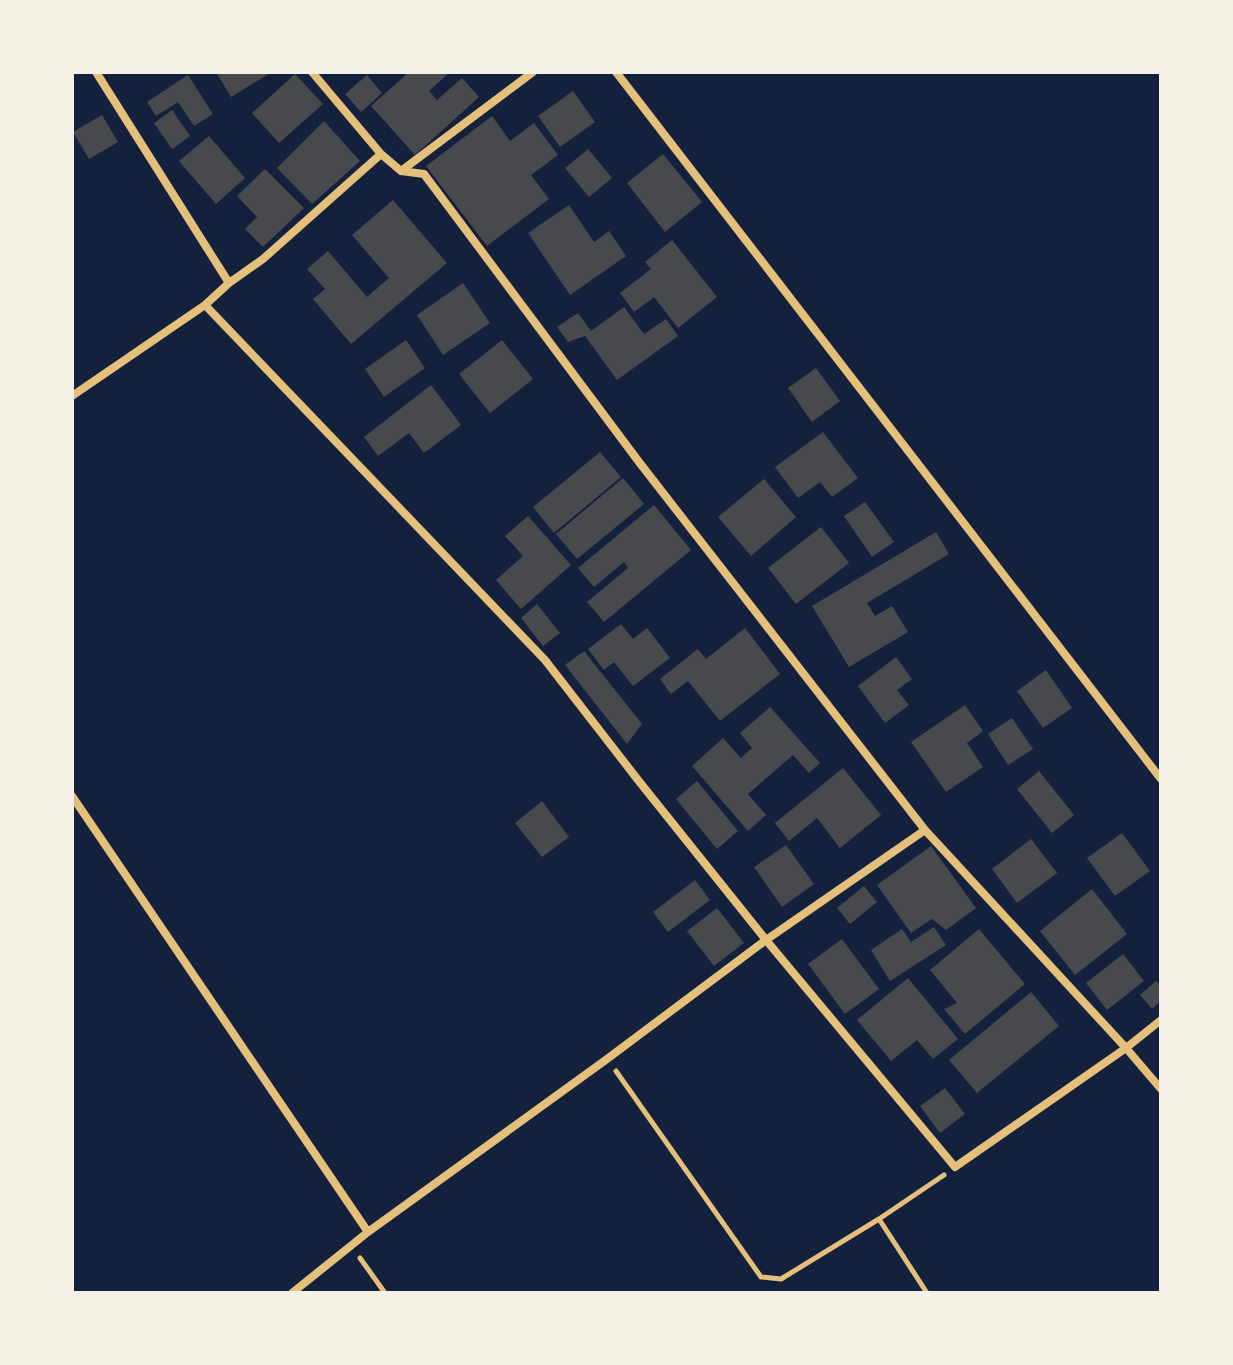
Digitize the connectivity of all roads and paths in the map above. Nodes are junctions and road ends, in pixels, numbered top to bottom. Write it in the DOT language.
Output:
graph roads {
  1 [pos="96,72"];
  2 [pos="312,72"];
  3 [pos="533,72"];
  4 [pos="616,72"];
  5 [pos="381,154"];
  6 [pos="401,171"];
  7 [pos="229,283"];
  8 [pos="205,305"];
  9 [pos="72,396"];
  10 [pos="1161,779"];
  11 [pos="72,796"];
  12 [pos="925,830"];
  13 [pos="766,940"];
  14 [pos="1161,1020"];
  15 [pos="1126,1048"];
  16 [pos="607,1059"];
  17 [pos="1161,1089"];
  18 [pos="955,1167"];
  19 [pos="879,1219"];
  20 [pos="368,1232"];
  21 [pos="351,1245"];
  22 [pos="292,1293"];
  23 [pos="385,1293"];
  24 [pos="927,1293"];
  1 -- 7 [label="street"];
  2 -- 5 [label="street"];
  3 -- 6 [label="street"];
  4 -- 10 [label="street"];
  5 -- 6 [label="street"];
  5 -- 7 [label="street"];
  6 -- 12 [label="street"];
  7 -- 8 [label="street"];
  8 -- 9 [label="street"];
  8 -- 13 [label="street"];
  11 -- 20 [label="street"];
  12 -- 13 [label="street"];
  12 -- 15 [label="street"];
  13 -- 16 [label="street"];
  13 -- 18 [label="street"];
  14 -- 15 [label="street"];
  15 -- 17 [label="street"];
  15 -- 18 [label="street"];
  16 -- 19 [label="path"];
  16 -- 20 [label="street"];
  18 -- 19 [label="path"];
  19 -- 24 [label="path"];
  20 -- 21 [label="street"];
  21 -- 22 [label="street"];
  21 -- 23 [label="path"];
}
